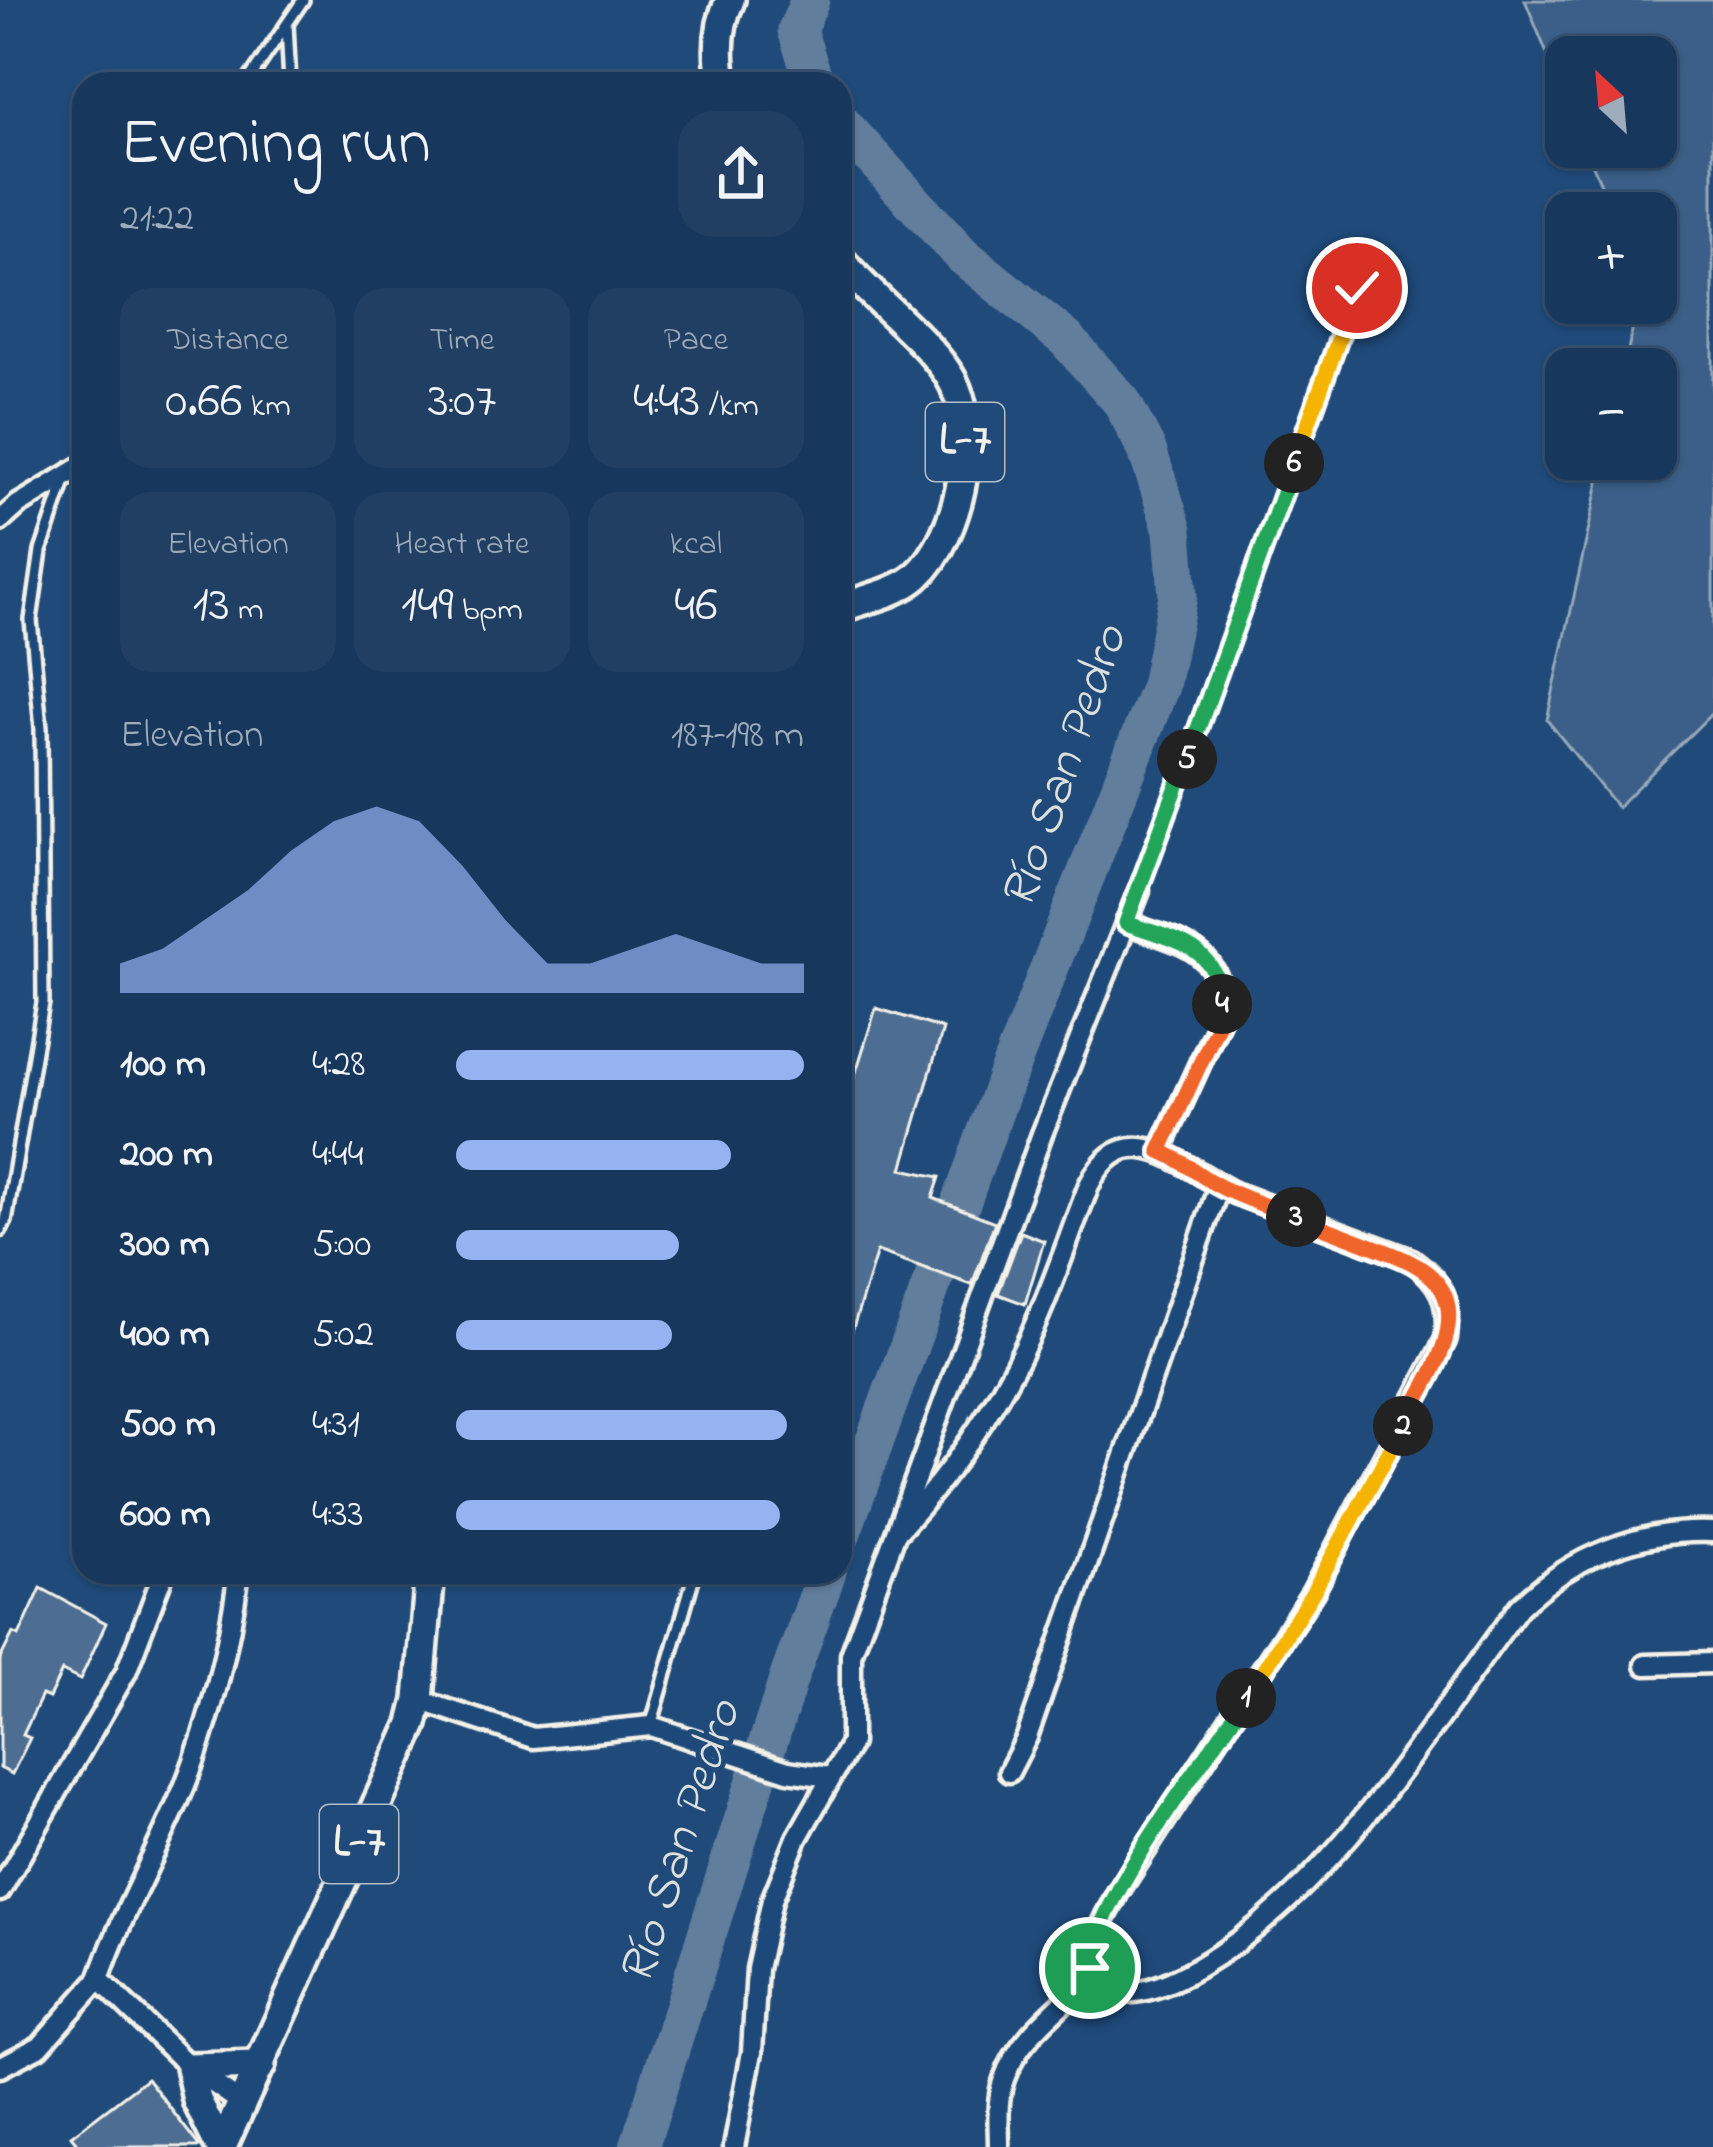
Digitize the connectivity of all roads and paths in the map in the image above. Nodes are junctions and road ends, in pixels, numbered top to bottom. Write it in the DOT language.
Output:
graph roads {
  1 [pos="303,0"];
  2 [pos="730,0"];
  3 [pos="287,23"];
  4 [pos="254,72"];
  5 [pos="289,72"];
  6 [pos="721,72"];
  7 [pos="852,273"];
  8 [pos="1357,288"];
  9 [pos="72,472"];
  10 [pos="72,478"];
  11 [pos="0,520"];
  12 [pos="852,604"];
  13 [pos="1138,891"];
  14 [pos="1126,923"];
  15 [pos="1160,1151"];
  16 [pos="1219,1186"];
  17 [pos="0,1231"];
  18 [pos="899,1530"];
  19 [pos="1713,1532"];
  20 [pos="159,1584"];
  21 [pos="237,1584"];
  22 [pos="429,1584"];
  23 [pos="692,1584"];
  24 [pos="1713,1663"];
  25 [pos="1646,1665"];
  26 [pos="419,1700"];
  27 [pos="651,1726"];
  28 [pos="1009,1772"];
  29 [pos="829,1778"];
  30 [pos="0,1891"];
  31 [pos="1092,1976"];
  32 [pos="99,1979"];
  33 [pos="261,2065"];
  34 [pos="0,2067"];
  35 [pos="190,2067"];
  36 [pos="243,2104"];
  37 [pos="221,2147"];
  38 [pos="734,2147"];
  39 [pos="999,2147"];
  1 -- 3 [label="lane"];
  2 -- 6 [label="main road"];
  3 -- 4 [label="lane"];
  3 -- 5 [label="lane"];
  7 -- 12 [label="main road, L-7"];
  8 -- 13 [label="lane"];
  9 -- 11 [label="street"];
  10 -- 17 [label="lane"];
  13 -- 14 [label="street"];
  14 -- 15 [label="street"];
  14 -- 18 [label="street"];
  15 -- 16 [label="street"];
  15 -- 18 [label="street"];
  16 -- 28 [label="street"];
  16 -- 31 [label="street"];
  18 -- 29 [label="street"];
  19 -- 31 [label="street"];
  20 -- 30 [label="street"];
  21 -- 32 [label="street"];
  22 -- 26 [label="main road, L-7"];
  23 -- 27 [label="lane"];
  24 -- 25 [label="street"];
  26 -- 27 [label="street"];
  26 -- 33 [label="main road, L-7"];
  27 -- 29 [label="street"];
  29 -- 38 [label="street"];
  31 -- 39 [label="street"];
  32 -- 34 [label="street"];
  32 -- 35 [label="street"];
  33 -- 35 [label="main road"];
  33 -- 36 [label="main road, L-7"];
  35 -- 36 [label="street"];
  35 -- 37 [label="main road"];
  36 -- 37 [label="main road, L-7"];
}
